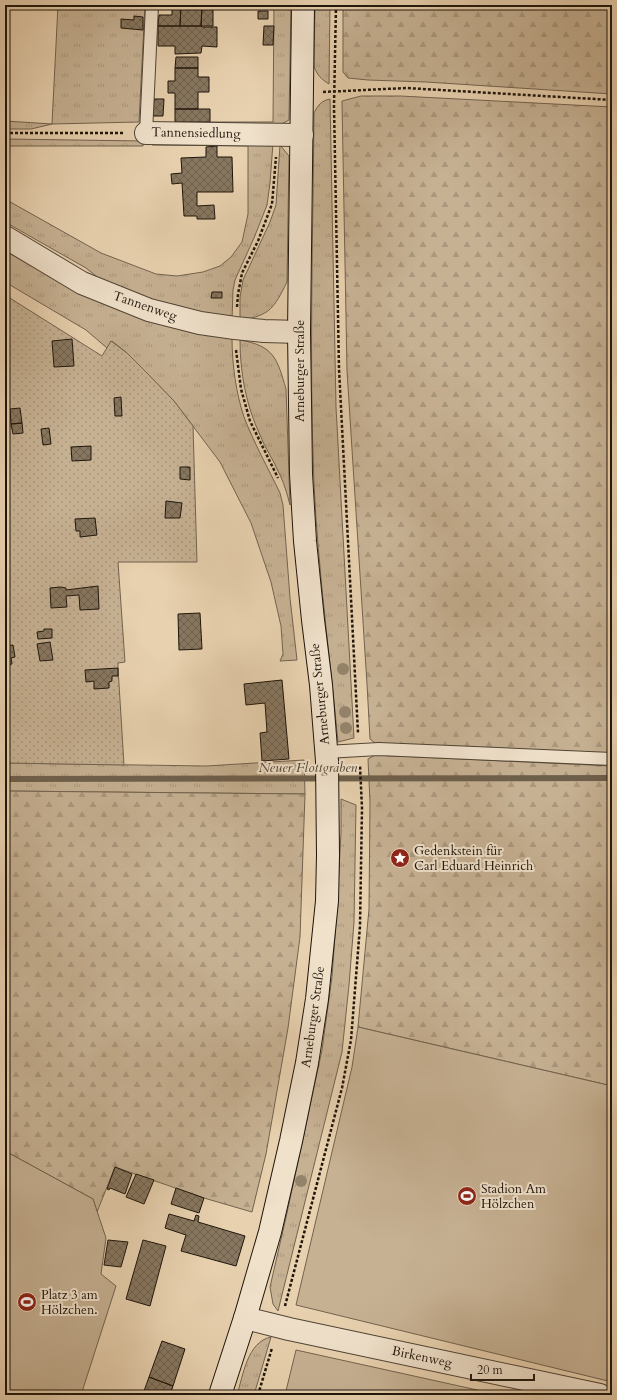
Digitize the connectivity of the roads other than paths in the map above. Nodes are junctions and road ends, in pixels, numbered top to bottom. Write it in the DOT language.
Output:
graph roads {
  1 [pos="152,5"];
  2 [pos="303,5"];
  3 [pos="146,133"];
  4 [pos="302,135"];
  5 [pos="5,237"];
  6 [pos="299,332"];
  7 [pos="326,756"];
  8 [pos="612,759"];
  9 [pos="245,1318"];
  10 [pos="220,1395"];
  11 [pos="600,1395"];
  1 -- 3 [label="lane, Tannensiedlung"];
  2 -- 4 [label="main road, Arneburger Straße"];
  3 -- 4 [label="main road, Tannensiedlung"];
  4 -- 6 [label="main road, Arneburger Straße"];
  5 -- 6 [label="main road, Tannenweg"];
  6 -- 7 [label="main road, Arneburger Straße"];
  7 -- 8 [label="lane"];
  7 -- 9 [label="main road, Arneburger Straße"];
  9 -- 10 [label="main road, Arneburger Straße"];
  9 -- 11 [label="main road, Birkenweg"];
}
